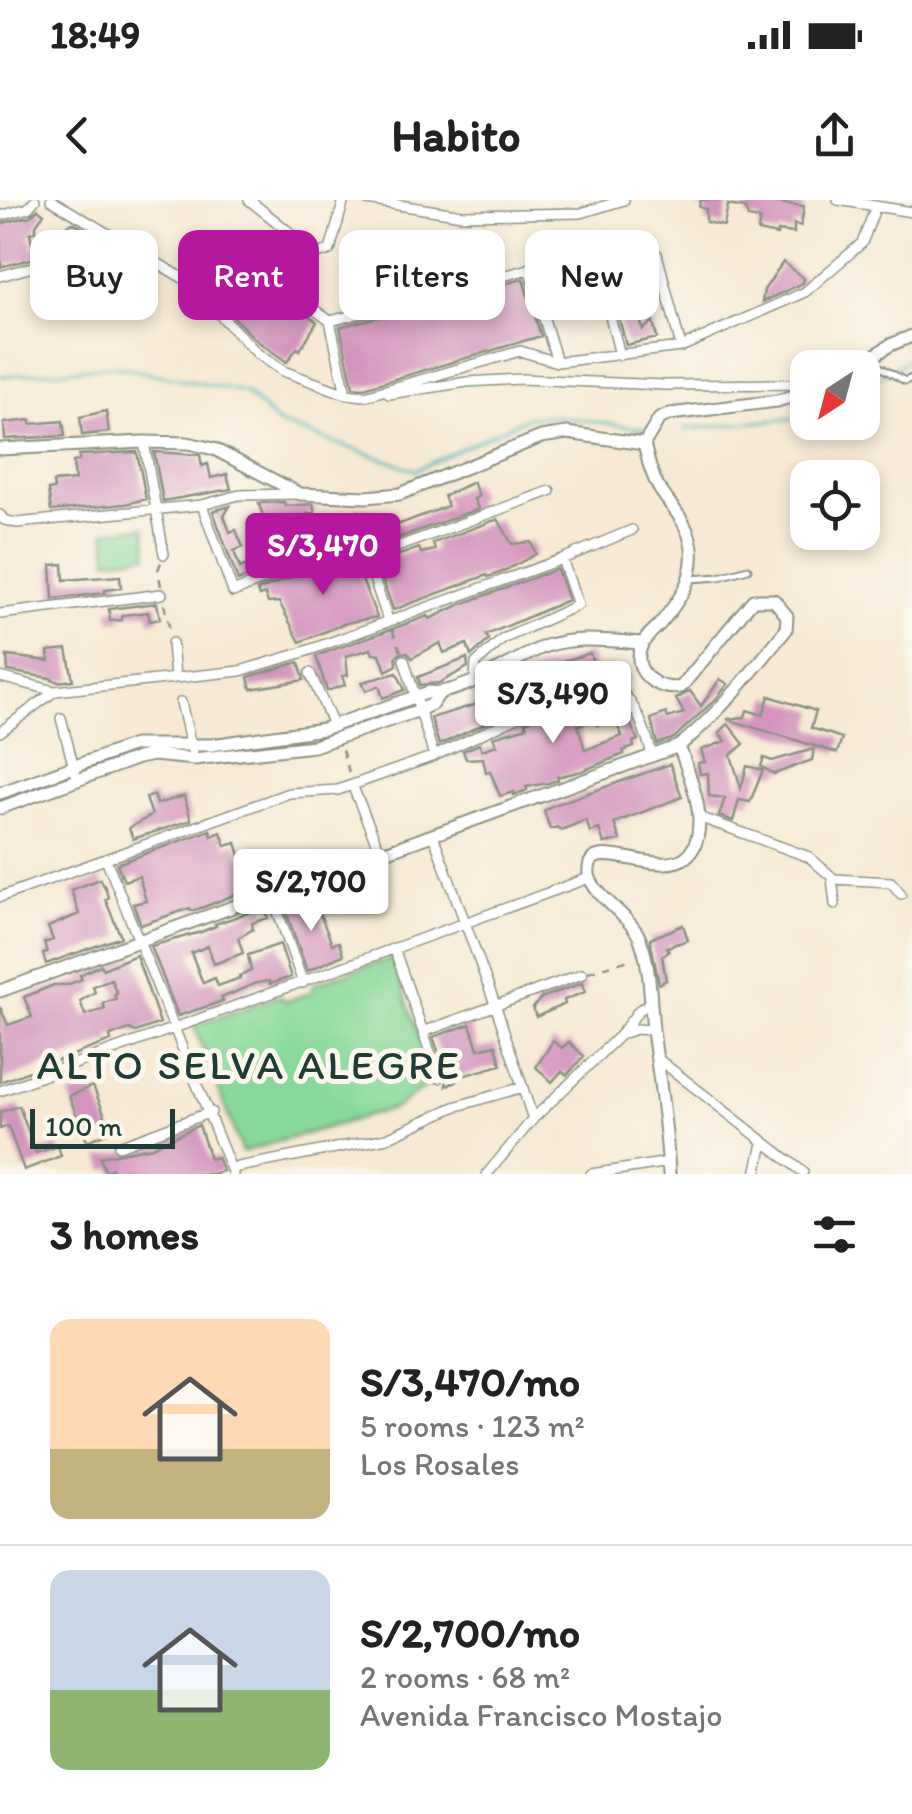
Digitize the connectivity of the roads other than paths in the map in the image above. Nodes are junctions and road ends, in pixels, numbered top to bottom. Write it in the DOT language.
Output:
graph roads {
  1 [pos="35,200"];
  2 [pos="51,200"];
  3 [pos="249,200"];
  4 [pos="344,200"];
  5 [pos="367,200"];
  6 [pos="624,200"];
  7 [pos="838,200"];
  8 [pos="876,206"];
  9 [pos="912,212"];
  10 [pos="0,216"];
  11 [pos="102,230"];
  12 [pos="659,262"];
  13 [pos="30,268"];
  14 [pos="525,269"];
  15 [pos="0,276"];
  16 [pos="319,313"];
  17 [pos="226,320"];
  18 [pos="544,320"];
  19 [pos="610,320"];
  20 [pos="330,321"];
  21 [pos="912,336"];
  22 [pos="681,347"];
  23 [pos="880,353"];
  24 [pos="620,356"];
  25 [pos="557,362"];
  26 [pos="880,370"];
  27 [pos="912,378"];
  28 [pos="790,384"];
  29 [pos="346,394"];
  30 [pos="364,396"];
  31 [pos="790,397"];
  32 [pos="647,438"];
  33 [pos="144,442"];
  34 [pos="0,449"];
  35 [pos="254,470"];
  36 [pos="550,491"];
  37 [pos="300,494"];
  38 [pos="247,495"];
  39 [pos="202,505"];
  40 [pos="156,509"];
  41 [pos="0,515"];
  42 [pos="632,530"];
  43 [pos="164,554"];
  44 [pos="367,558"];
  45 [pos="562,558"];
  46 [pos="748,569"];
  47 [pos="690,579"];
  48 [pos="162,594"];
  49 [pos="0,614"];
  50 [pos="388,620"];
  51 [pos="172,643"];
  52 [pos="642,643"];
  53 [pos="404,660"];
  54 [pos="310,673"];
  55 [pos="0,677"];
  56 [pos="176,677"];
  57 [pos="475,678"];
  58 [pos="55,691"];
  59 [pos="180,702"];
  60 [pos="417,704"];
  61 [pos="62,718"];
  62 [pos="0,732"];
  63 [pos="336,732"];
  64 [pos="679,746"];
  65 [pos="193,752"];
  66 [pos="652,755"];
  67 [pos="434,756"];
  68 [pos="76,773"];
  69 [pos="352,784"];
  70 [pos="0,793"];
  71 [pos="0,808"];
  72 [pos="699,817"];
  73 [pos="433,835"];
  74 [pos="380,854"];
  75 [pos="106,859"];
  76 [pos="589,878"];
  77 [pos="833,879"];
  78 [pos="271,894"];
  79 [pos="902,894"];
  80 [pos="0,897"];
  81 [pos="835,904"];
  82 [pos="465,922"];
  83 [pos="141,940"];
  84 [pos="394,948"];
  85 [pos="582,974"];
  86 [pos="303,982"];
  87 [pos="0,991"];
  88 [pos="650,1003"];
  89 [pos="496,1007"];
  90 [pos="176,1028"];
  91 [pos="653,1030"];
  92 [pos="423,1032"];
  93 [pos="621,1034"];
  94 [pos="658,1059"];
  95 [pos="682,1077"];
  96 [pos="439,1078"];
  97 [pos="524,1087"];
  98 [pos="0,1090"];
  99 [pos="660,1090"];
  100 [pos="211,1112"];
  101 [pos="533,1119"];
  102 [pos="764,1143"];
  103 [pos="119,1146"];
  104 [pos="669,1168"];
  105 [pos="233,1171"];
  106 [pos="802,1172"];
  107 [pos="487,1174"];
  108 [pos="591,1174"];
  109 [pos="756,1174"];
  1 -- 10 [label="street"];
  2 -- 11 [label="street"];
  3 -- 4 [label="street"];
  5 -- 6 [label="street"];
  7 -- 8 [label="street"];
  8 -- 9 [label="street"];
  8 -- 22 [label="street"];
  12 -- 22 [label="street"];
  13 -- 15 [label="street"];
  14 -- 20 [label="street"];
  16 -- 20 [label="street"];
  17 -- 29 [label="street"];
  18 -- 25 [label="street"];
  19 -- 24 [label="street"];
  20 -- 29 [label="street"];
  21 -- 23 [label="street"];
  22 -- 24 [label="street"];
  24 -- 25 [label="street"];
  25 -- 30 [label="street"];
  26 -- 27 [label="lane"];
  28 -- 30 [label="street"];
  29 -- 30 [label="street"];
  31 -- 32 [label="street"];
  32 -- 37 [label="street"];
  32 -- 47 [label="street"];
  33 -- 34 [label="street"];
  33 -- 35 [label="street"];
  33 -- 40 [label="street"];
  35 -- 37 [label="street"];
  35 -- 38 [label="street"];
  36 -- 44 [label="street"];
  37 -- 38 [label="street"];
  38 -- 39 [label="street"];
  39 -- 40 [label="street"];
  39 -- 44 [label="street"];
  40 -- 41 [label="street"];
  40 -- 43 [label="street"];
  42 -- 45 [label="street"];
  44 -- 50 [label="street"];
  45 -- 50 [label="street"];
  45 -- 57 [label="street"];
  46 -- 47 [label="lane"];
  47 -- 52 [label="street"];
  48 -- 49 [label="street"];
  50 -- 56 [label="street"];
  51 -- 56 [label="street"];
  52 -- 57 [label="street"];
  52 -- 64 [label="street"];
  53 -- 60 [label="street"];
  54 -- 63 [label="street"];
  55 -- 58 [label="street"];
  56 -- 58 [label="street"];
  57 -- 60 [label="street"];
  58 -- 62 [label="street"];
  59 -- 65 [label="street"];
  60 -- 63 [label="street"];
  60 -- 67 [label="street"];
  61 -- 68 [label="street"];
  63 -- 65 [label="street"];
  64 -- 66 [label="street"];
  64 -- 72 [label="street"];
  65 -- 68 [label="street"];
  66 -- 67 [label="street"];
  66 -- 73 [label="street"];
  67 -- 69 [label="street"];
  68 -- 70 [label="street"];
  68 -- 71 [label="street"];
  69 -- 74 [label="street"];
  69 -- 75 [label="street"];
  72 -- 76 [label="street"];
  72 -- 77 [label="street"];
  73 -- 74 [label="street"];
  73 -- 82 [label="street"];
  74 -- 78 [label="street"];
  75 -- 80 [label="street"];
  75 -- 83 [label="street"];
  76 -- 82 [label="street"];
  76 -- 88 [label="street"];
  77 -- 79 [label="street"];
  77 -- 81 [label="street"];
  78 -- 83 [label="street"];
  78 -- 86 [label="street"];
  82 -- 84 [label="street"];
  82 -- 89 [label="street"];
  83 -- 87 [label="street"];
  83 -- 90 [label="street"];
  84 -- 86 [label="street"];
  84 -- 92 [label="street"];
  85 -- 89 [label="street"];
  86 -- 90 [label="street"];
  88 -- 91 [label="street"];
  88 -- 93 [label="street"];
  89 -- 92 [label="street"];
  89 -- 97 [label="street"];
  90 -- 98 [label="street"];
  90 -- 100 [label="street"];
  91 -- 93 [label="street"];
  91 -- 94 [label="street"];
  92 -- 96 [label="street"];
  93 -- 101 [label="street"];
  94 -- 95 [label="street"];
  94 -- 99 [label="street"];
  95 -- 99 [label="street"];
  95 -- 102 [label="street"];
  97 -- 101 [label="street"];
  97 -- 105 [label="street"];
  99 -- 104 [label="street"];
  100 -- 103 [label="street"];
  100 -- 105 [label="street"];
  101 -- 107 [label="street"];
  102 -- 106 [label="street"];
  102 -- 109 [label="street"];
  104 -- 108 [label="street"];
}
